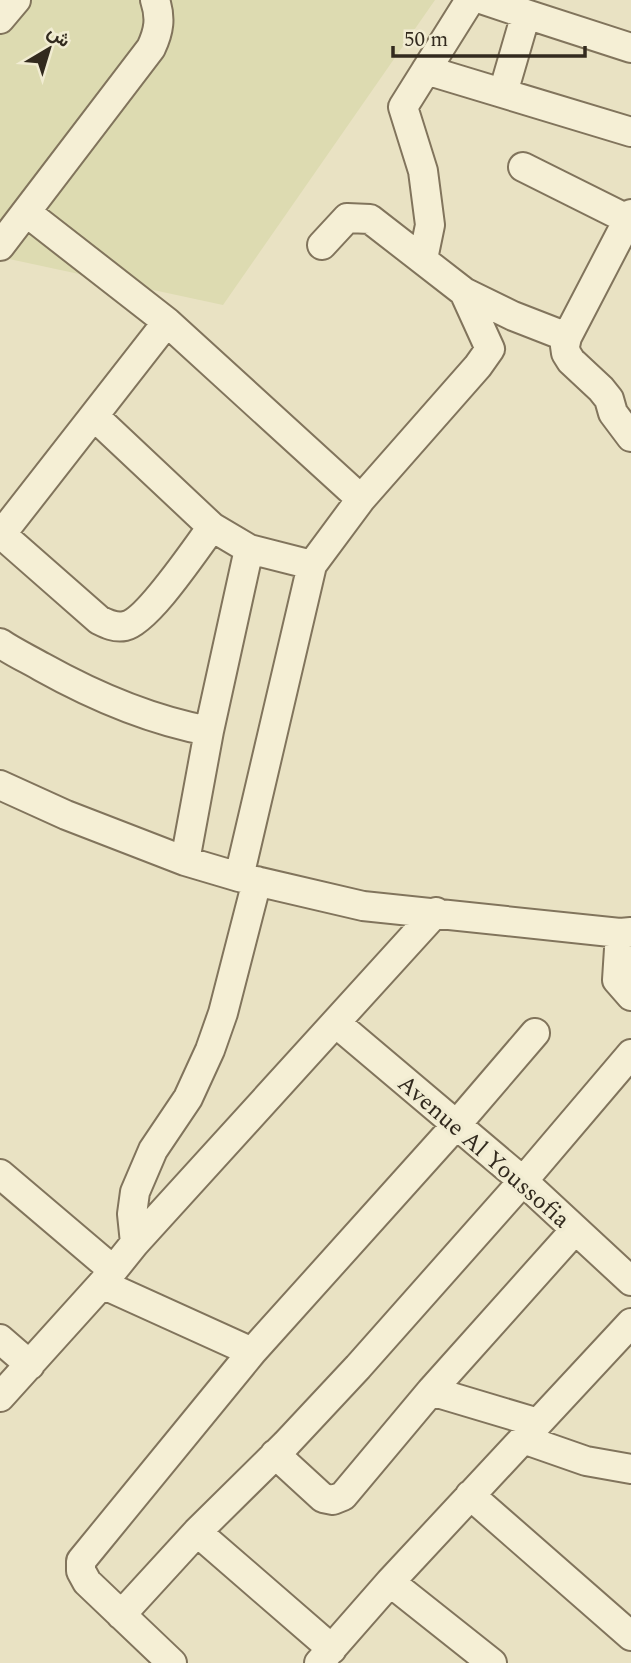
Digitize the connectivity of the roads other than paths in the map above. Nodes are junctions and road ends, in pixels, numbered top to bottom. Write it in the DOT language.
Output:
graph roads {
  1 [pos="16,0"];
  2 [pos="155,0"];
  3 [pos="470,0"];
  4 [pos="484,0"];
  5 [pos="526,14"];
  6 [pos="0,19"];
  7 [pos="631,48"];
  8 [pos="426,70"];
  9 [pos="503,93"];
  10 [pos="631,132"];
  11 [pos="523,167"];
  12 [pos="26,212"];
  13 [pos="630,218"];
  14 [pos="322,245"];
  15 [pos="0,246"];
  16 [pos="423,259"];
  17 [pos="464,292"];
  18 [pos="167,323"];
  19 [pos="567,337"];
  20 [pos="95,417"];
  21 [pos="631,437"];
  22 [pos="361,499"];
  23 [pos="212,527"];
  24 [pos="1,534"];
  25 [pos="249,549"];
  26 [pos="312,565"];
  27 [pos="0,643"];
  28 [pos="209,731"];
  29 [pos="0,785"];
  30 [pos="185,861"];
  31 [pos="248,879"];
  32 [pos="436,912"];
  33 [pos="626,932"];
  34 [pos="631,996"];
  35 [pos="336,1023"];
  36 [pos="535,1033"];
  37 [pos="629,1061"];
  38 [pos="457,1124"];
  39 [pos="0,1174"];
  40 [pos="523,1181"];
  41 [pos="575,1230"];
  42 [pos="135,1243"];
  43 [pos="108,1277"];
  44 [pos="631,1281"];
  45 [pos="631,1323"];
  46 [pos="0,1339"];
  47 [pos="252,1352"];
  48 [pos="30,1365"];
  49 [pos="431,1391"];
  50 [pos="0,1398"];
  51 [pos="531,1431"];
  52 [pos="275,1454"];
  53 [pos="631,1469"];
  54 [pos="470,1495"];
  55 [pos="197,1532"];
  56 [pos="390,1581"];
  57 [pos="121,1615"];
  58 [pos="631,1636"];
  59 [pos="325,1656"];
  60 [pos="172,1663"];
  61 [pos="492,1663"];
  1 -- 6 [label="street"];
  2 -- 12 [label="street"];
  3 -- 8 [label="street"];
  4 -- 5 [label="street"];
  5 -- 7 [label="street"];
  5 -- 9 [label="street"];
  8 -- 9 [label="street"];
  8 -- 16 [label="street"];
  9 -- 10 [label="street"];
  11 -- 13 [label="street"];
  12 -- 15 [label="street"];
  12 -- 18 [label="street"];
  13 -- 19 [label="street"];
  14 -- 16 [label="street"];
  16 -- 17 [label="street"];
  17 -- 19 [label="street"];
  17 -- 22 [label="street"];
  18 -- 20 [label="street"];
  18 -- 22 [label="street"];
  19 -- 21 [label="street"];
  20 -- 23 [label="street"];
  20 -- 24 [label="street"];
  22 -- 26 [label="street"];
  23 -- 24 [label="street"];
  23 -- 25 [label="street"];
  25 -- 26 [label="street"];
  25 -- 28 [label="street"];
  26 -- 31 [label="street"];
  27 -- 28 [label="street"];
  28 -- 30 [label="street"];
  29 -- 30 [label="street"];
  30 -- 31 [label="street"];
  31 -- 32 [label="street"];
  31 -- 42 [label="street"];
  32 -- 33 [label="street"];
  32 -- 35 [label="street"];
  33 -- 34 [label="street"];
  35 -- 38 [label="street, Avenue Al Youssofia"];
  35 -- 42 [label="street"];
  36 -- 38 [label="street"];
  37 -- 40 [label="street"];
  38 -- 40 [label="street, Avenue Al Youssofia"];
  38 -- 47 [label="street"];
  39 -- 43 [label="street"];
  40 -- 41 [label="street, Avenue Al Youssofia"];
  40 -- 52 [label="street"];
  41 -- 44 [label="street, Avenue Al Youssofia"];
  41 -- 49 [label="street"];
  42 -- 43 [label="street"];
  43 -- 47 [label="street"];
  43 -- 48 [label="street"];
  45 -- 51 [label="street"];
  46 -- 48 [label="street"];
  47 -- 57 [label="street"];
  48 -- 50 [label="street"];
  49 -- 51 [label="street"];
  49 -- 52 [label="street"];
  51 -- 53 [label="street"];
  51 -- 54 [label="street"];
  52 -- 55 [label="street"];
  54 -- 56 [label="street"];
  54 -- 58 [label="street"];
  55 -- 57 [label="street"];
  55 -- 59 [label="street"];
  56 -- 59 [label="street"];
  56 -- 61 [label="street"];
  57 -- 60 [label="street"];
}
